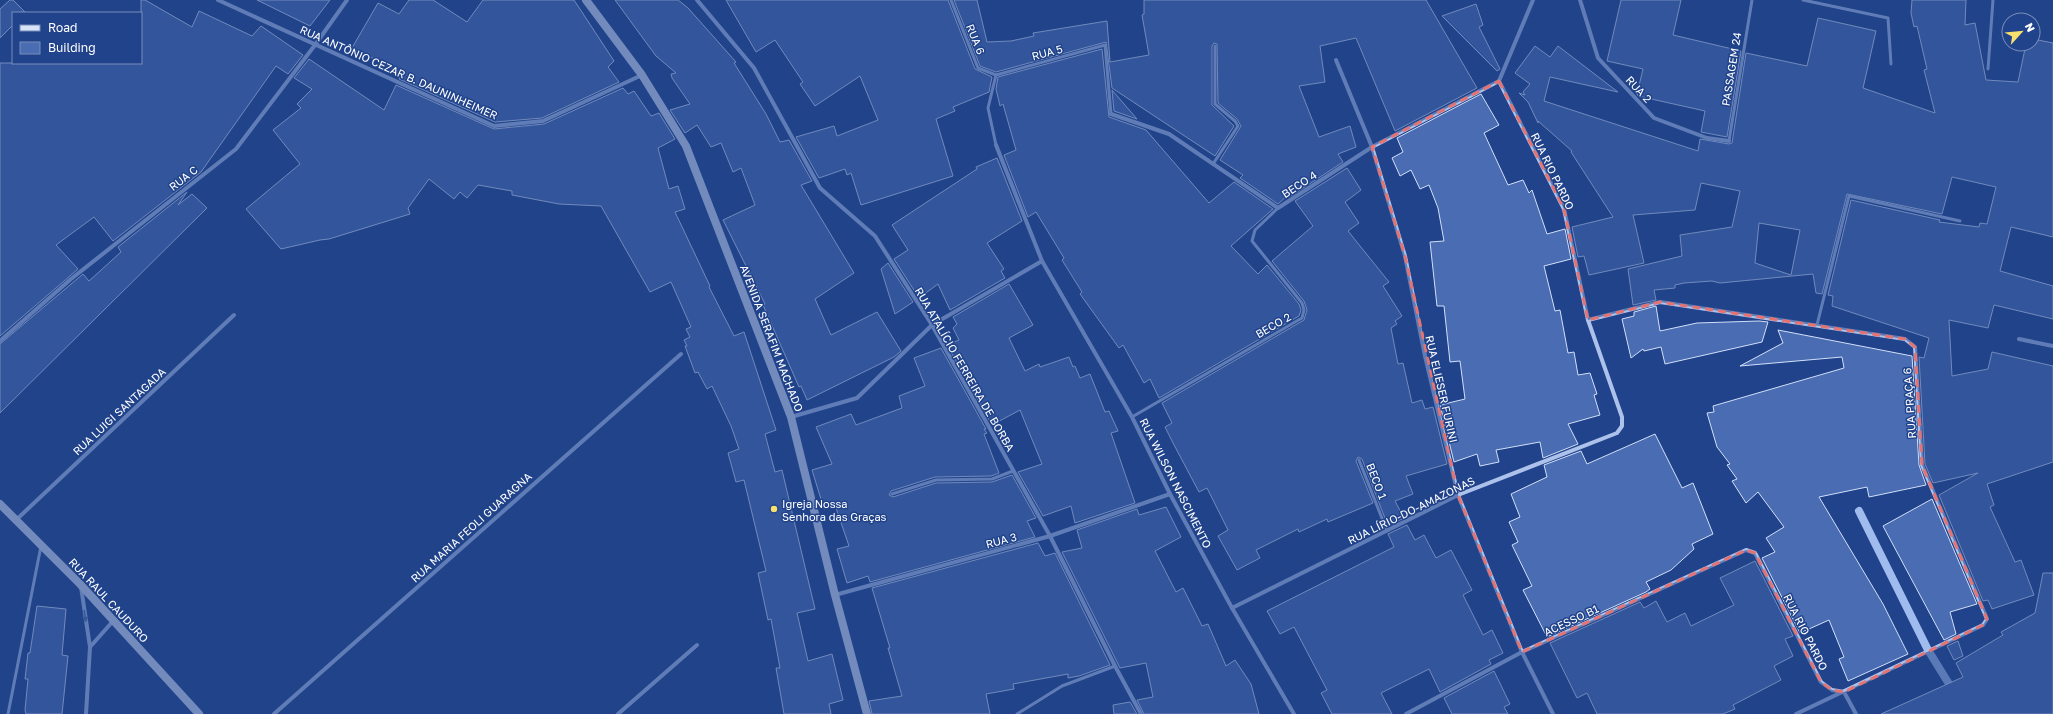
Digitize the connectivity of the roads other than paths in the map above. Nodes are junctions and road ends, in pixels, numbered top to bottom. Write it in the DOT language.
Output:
graph roads {
  1 [pos="218,0"];
  2 [pos="347,0"];
  3 [pos="586,0"];
  4 [pos="697,0"];
  5 [pos="951,0"];
  6 [pos="1533,0"];
  7 [pos="1580,0"];
  8 [pos="1752,0"];
  9 [pos="1803,0"];
  10 [pos="1993,0"];
  11 [pos="315,45"];
  12 [pos="1215,46"];
  13 [pos="1336,60"];
  14 [pos="1891,64"];
  15 [pos="1988,69"];
  16 [pos="642,75"];
  17 [pos="996,75"];
  18 [pos="1499,81"];
  19 [pos="1111,114"];
  20 [pos="1729,141"];
  21 [pos="996,145"];
  22 [pos="1372,147"];
  23 [pos="1212,165"];
  24 [pos="1278,208"];
  25 [pos="1960,221"];
  26 [pos="1042,261"];
  27 [pos="234,315"];
  28 [pos="1588,320"];
  29 [pos="932,325"];
  30 [pos="1817,325"];
  31 [pos="2019,339"];
  32 [pos="0,341"];
  33 [pos="2053,346"];
  34 [pos="681,354"];
  35 [pos="791,417"];
  36 [pos="1132,417"];
  37 [pos="1622,426"];
  38 [pos="1359,460"];
  39 [pos="1014,470"];
  40 [pos="892,494"];
  41 [pos="1170,494"];
  42 [pos="1458,495"];
  43 [pos="0,504"];
  44 [pos="16,520"];
  45 [pos="1387,531"];
  46 [pos="1050,536"];
  47 [pos="41,546"];
  48 [pos="1746,550"];
  49 [pos="80,584"];
  50 [pos="835,595"];
  51 [pos="1232,608"];
  52 [pos="114,620"];
  53 [pos="697,645"];
  54 [pos="90,647"];
  55 [pos="1522,652"];
  56 [pos="1115,666"];
  57 [pos="1844,692"];
  58 [pos="8,714"];
  59 [pos="86,714"];
  60 [pos="199,714"];
  61 [pos="274,714"];
  62 [pos="618,714"];
  63 [pos="867,714"];
  64 [pos="1017,714"];
  65 [pos="1141,714"];
  66 [pos="1294,714"];
  67 [pos="1406,714"];
  68 [pos="1553,714"];
  69 [pos="1796,714"];
  70 [pos="1856,714"];
  1 -- 11 [label="street, RUA ANTÔNIO CEZAR B. DAUNINHEIMER"];
  2 -- 11 [label="street, RUA C"];
  3 -- 16 [label="street, AVENIDA SERAFIM MACHADO"];
  4 -- 29 [label="street, RUA ATALÍCIO FERREIRA DE BORBA"];
  5 -- 17 [label="lane, RUA 6"];
  6 -- 18 [label="street"];
  7 -- 20 [label="street, RUA 2"];
  8 -- 20 [label="lane, PASSAGEM 24"];
  9 -- 14 [label="lane"];
  10 -- 15 [label="lane"];
  11 -- 16 [label="street, RUA ANTÔNIO CEZAR B. DAUNINHEIMER"];
  11 -- 32 [label="street, RUA C"];
  12 -- 23 [label="lane"];
  13 -- 22 [label="street, RUA ELIESER FURINI"];
  16 -- 35 [label="street, AVENIDA SERAFIM MACHADO"];
  17 -- 19 [label="lane, RUA 5"];
  17 -- 21 [label="lane"];
  18 -- 22 [label="street, BECO 4"];
  18 -- 28 [label="street, RUA RIO PARDO"];
  19 -- 23 [label="street, BECO 4"];
  21 -- 26 [label="street, RUA WILSON NASCIMENTO"];
  22 -- 24 [label="street, BECO 4"];
  22 -- 42 [label="street, RUA ELIESER FURINI"];
  23 -- 24 [label="street, BECO 4"];
  24 -- 36 [label="lane, BECO 2"];
  25 -- 30 [label="lane"];
  26 -- 29 [label="street"];
  26 -- 36 [label="street, RUA WILSON NASCIMENTO"];
  27 -- 44 [label="street, RUA LUIGI SANTAGADA"];
  28 -- 30 [label="street, RUA PRAÇA 6"];
  28 -- 37 [label="street, RUA RIO PARDO"];
  29 -- 35 [label="street"];
  29 -- 39 [label="street, RUA ATALÍCIO FERREIRA DE BORBA"];
  30 -- 57 [label="street, RUA PRAÇA 6"];
  31 -- 33 [label="street"];
  34 -- 61 [label="street, RUA MARIA FEOLI GUARAGNA"];
  35 -- 50 [label="street, AVENIDA SERAFIM MACHADO"];
  36 -- 41 [label="street, RUA WILSON NASCIMENTO"];
  37 -- 42 [label="street, RUA LÍRIO-DO-AMAZONAS"];
  38 -- 45 [label="lane, BECO 1"];
  39 -- 40 [label="lane"];
  39 -- 46 [label="street, RUA ATALÍCIO FERREIRA DE BORBA"];
  41 -- 46 [label="street, RUA 3"];
  41 -- 51 [label="street, RUA WILSON NASCIMENTO"];
  42 -- 45 [label="street, RUA LÍRIO-DO-AMAZONAS"];
  42 -- 55 [label="street, RUA ELIESER FURINI"];
  43 -- 44 [label="street, RUA RAUL CAUDURO"];
  44 -- 47 [label="street, RUA RAUL CAUDURO"];
  45 -- 51 [label="street, RUA LÍRIO-DO-AMAZONAS"];
  46 -- 50 [label="street, RUA 3"];
  46 -- 56 [label="street, RUA ATALÍCIO FERREIRA DE BORBA"];
  47 -- 49 [label="street, RUA RAUL CAUDURO"];
  47 -- 58 [label="lane"];
  48 -- 55 [label="street, ACESSO B1"];
  48 -- 57 [label="street, RUA RIO PARDO"];
  49 -- 52 [label="street, RUA RAUL CAUDURO"];
  49 -- 54 [label="street, one-way"];
  50 -- 63 [label="street, AVENIDA SERAFIM MACHADO"];
  51 -- 66 [label="street, RUA WILSON NASCIMENTO"];
  52 -- 54 [label="street"];
  52 -- 60 [label="street, RUA RAUL CAUDURO"];
  53 -- 62 [label="street"];
  54 -- 59 [label="street"];
  55 -- 67 [label="street, ACESSO B1"];
  55 -- 68 [label="street, RUA ELIESER FURINI"];
  56 -- 64 [label="lane"];
  56 -- 65 [label="street, RUA ATALÍCIO FERREIRA DE BORBA"];
  57 -- 69 [label="street"];
  57 -- 70 [label="street"];
}
